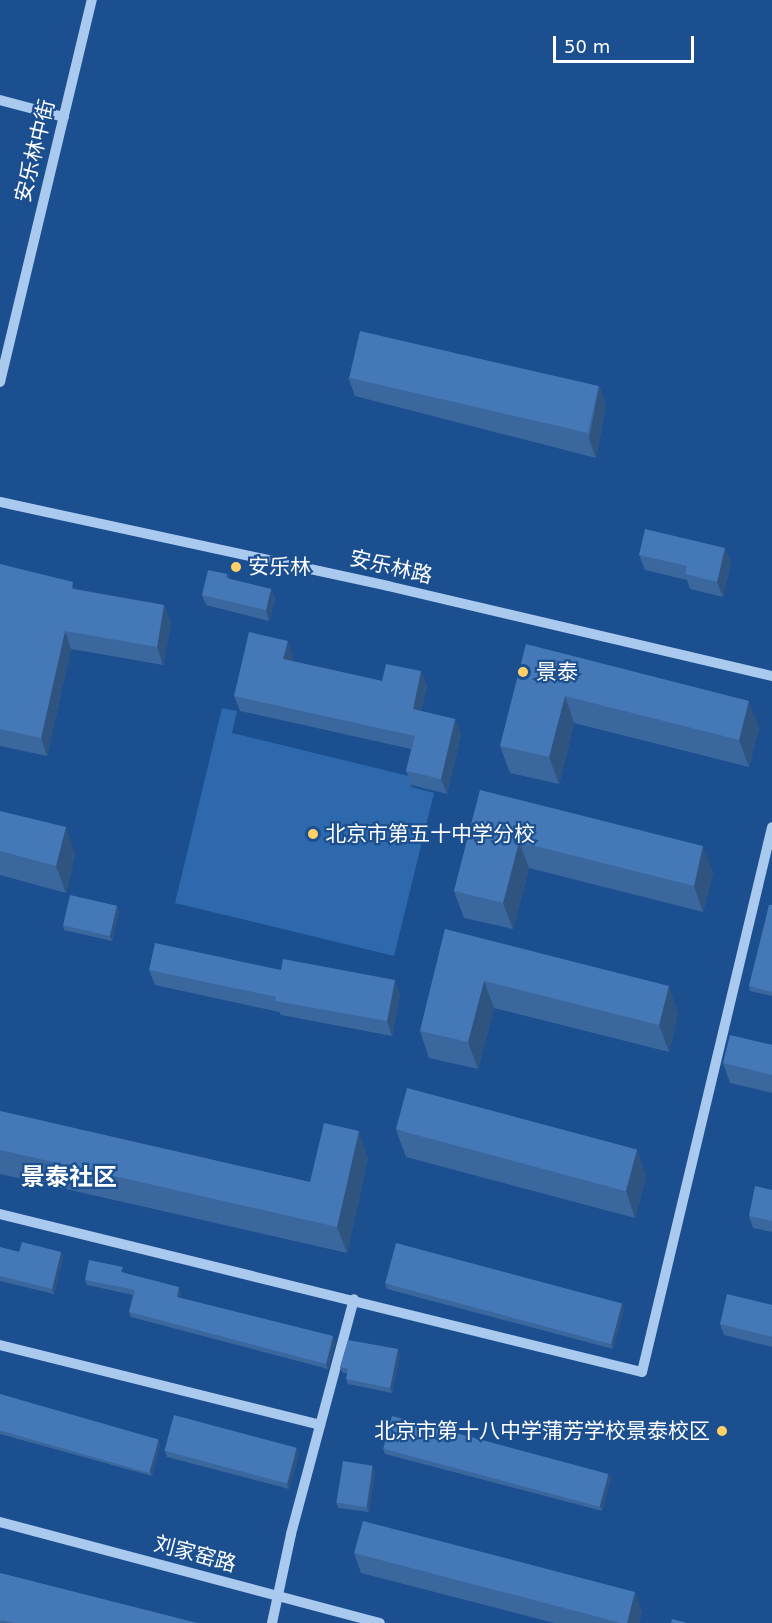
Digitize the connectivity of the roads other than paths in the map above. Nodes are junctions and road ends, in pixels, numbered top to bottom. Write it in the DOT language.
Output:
graph roads {
  1 [pos="92,0"];
  2 [pos="0,100"];
  3 [pos="64,117"];
  4 [pos="0,382"];
  5 [pos="0,502"];
  6 [pos="772,676"];
  7 [pos="772,827"];
  8 [pos="0,1214"];
  9 [pos="354,1299"];
  10 [pos="0,1345"];
  11 [pos="320,1425"];
  12 [pos="0,1522"];
  13 [pos="277,1596"];
  14 [pos="272,1623"];
  15 [pos="380,1623"];
  1 -- 3 [label="street, 安乐林中街"];
  2 -- 3 [label="street"];
  3 -- 4 [label="street, 安乐林中街"];
  5 -- 6 [label="street, 安乐林路"];
  7 -- 9 [label="street"];
  8 -- 9 [label="street"];
  9 -- 11 [label="street"];
  10 -- 11 [label="street"];
  11 -- 13 [label="street"];
  12 -- 13 [label="street, 刘家窑路"];
  13 -- 14 [label="street"];
  13 -- 15 [label="street, 刘家窑路"];
}
